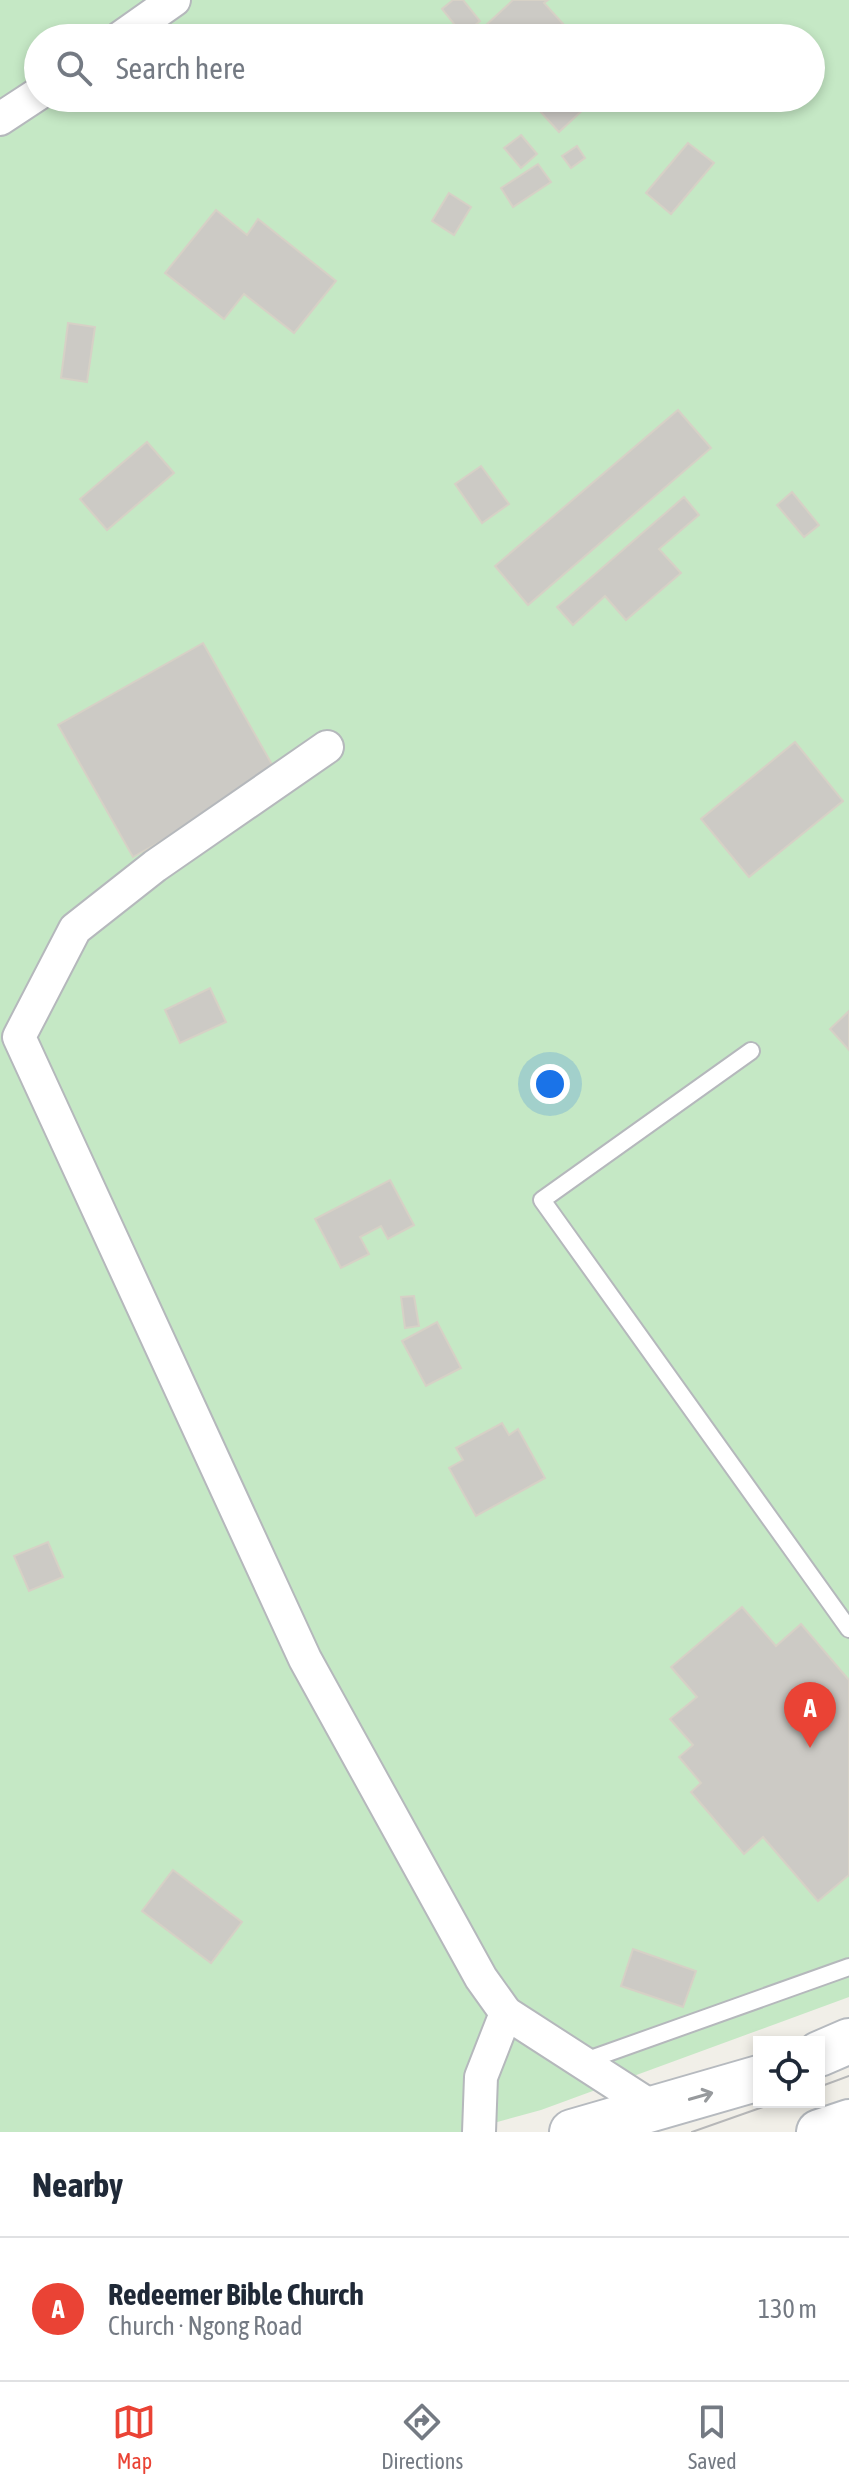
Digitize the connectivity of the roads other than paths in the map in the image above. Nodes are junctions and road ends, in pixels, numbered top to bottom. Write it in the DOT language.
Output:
graph roads {
  1 [pos="174,0"];
  2 [pos="140,24"];
  3 [pos="24,103"];
  4 [pos="0,119"];
  5 [pos="327,747"];
  6 [pos="751,1051"];
  7 [pos="849,1629"];
  8 [pos="849,1967"];
  9 [pos="506,2013"];
  10 [pos="849,2041"];
  11 [pos="825,2051"];
  12 [pos="585,2061"];
  13 [pos="753,2080"];
  14 [pos="655,2109"];
  15 [pos="849,2122"];
  16 [pos="479,2132"];
  17 [pos="572,2132"];
  18 [pos="819,2132"];
  1 -- 2 [label="street"];
  3 -- 4 [label="street"];
  5 -- 9 [label="street"];
  6 -- 7 [label="lane"];
  8 -- 12 [label="lane"];
  9 -- 12 [label="street"];
  9 -- 16 [label="street"];
  10 -- 11 [label="main road"];
  12 -- 14 [label="street"];
  14 -- 13 [label="main road, one-way"];
  14 -- 17 [label="main road"];
  15 -- 18 [label="main road"];
}
